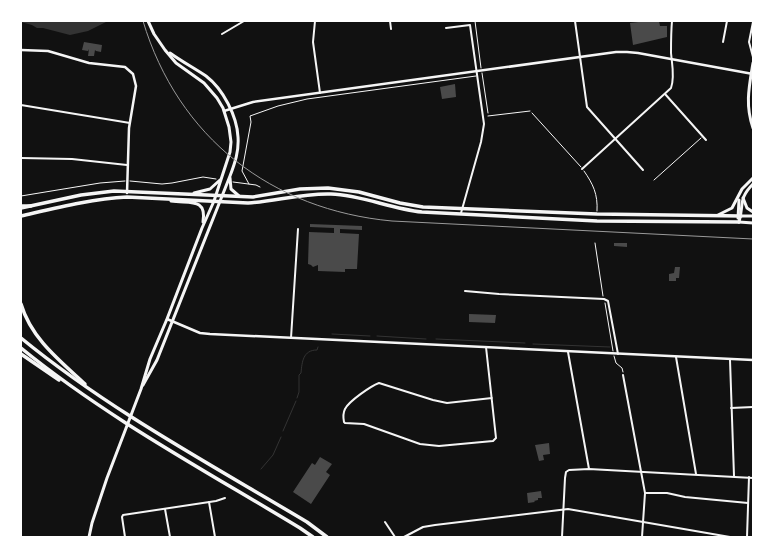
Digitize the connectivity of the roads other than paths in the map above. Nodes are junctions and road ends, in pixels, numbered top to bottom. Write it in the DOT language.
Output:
graph roads {
  1 [pos="148,21"];
  2 [pos="244,21"];
  3 [pos="316,21"];
  4 [pos="390,21"];
  5 [pos="576,21"];
  6 [pos="672,21"];
  7 [pos="727,21"];
  8 [pos="753,22"];
  9 [pos="446,28"];
  10 [pos="391,29"];
  11 [pos="222,34"];
  12 [pos="723,42"];
  13 [pos="21,50"];
  14 [pos="165,50"];
  15 [pos="580,57"];
  16 [pos="753,57"];
  17 [pos="672,59"];
  18 [pos="753,63"];
  19 [pos="477,72"];
  20 [pos="752,74"];
  21 [pos="320,92"];
  22 [pos="665,94"];
  23 [pos="21,105"];
  24 [pos="230,108"];
  25 [pos="224,111"];
  26 [pos="530,111"];
  27 [pos="488,116"];
  28 [pos="130,123"];
  29 [pos="753,128"];
  30 [pos="615,138"];
  31 [pos="706,140"];
  32 [pos="21,158"];
  33 [pos="127,165"];
  34 [pos="581,168"];
  35 [pos="643,170"];
  36 [pos="230,176"];
  37 [pos="221,178"];
  38 [pos="753,178"];
  39 [pos="753,184"];
  40 [pos="127,191"];
  41 [pos="193,193"];
  42 [pos="216,194"];
  43 [pos="223,195"];
  44 [pos="239,196"];
  45 [pos="741,196"];
  46 [pos="128,197"];
  47 [pos="162,199"];
  48 [pos="214,201"];
  49 [pos="220,201"];
  50 [pos="21,207"];
  51 [pos="462,208"];
  52 [pos="753,212"];
  53 [pos="461,214"];
  54 [pos="717,215"];
  55 [pos="21,216"];
  56 [pos="739,216"];
  57 [pos="753,216"];
  58 [pos="739,222"];
  59 [pos="753,223"];
  60 [pos="202,228"];
  61 [pos="298,229"];
  62 [pos="465,292"];
  63 [pos="21,304"];
  64 [pos="167,319"];
  65 [pos="172,321"];
  66 [pos="21,338"];
  67 [pos="291,338"];
  68 [pos="21,348"];
  69 [pos="486,348"];
  70 [pos="568,352"];
  71 [pos="21,354"];
  72 [pos="618,354"];
  73 [pos="676,357"];
  74 [pos="730,360"];
  75 [pos="753,360"];
  76 [pos="623,375"];
  77 [pos="141,389"];
  78 [pos="98,395"];
  79 [pos="492,398"];
  80 [pos="94,402"];
  81 [pos="731,408"];
  82 [pos="753,408"];
  83 [pos="589,469"];
  84 [pos="641,472"];
  85 [pos="696,474"];
  86 [pos="734,476"];
  87 [pos="749,477"];
  88 [pos="753,478"];
  89 [pos="645,493"];
  90 [pos="225,498"];
  91 [pos="210,502"];
  92 [pos="748,503"];
  93 [pos="165,508"];
  94 [pos="564,509"];
  95 [pos="385,522"];
  96 [pos="644,522"];
  97 [pos="89,537"];
  98 [pos="125,537"];
  99 [pos="170,537"];
  100 [pos="215,537"];
  101 [pos="313,537"];
  102 [pos="327,537"];
  103 [pos="395,537"];
  104 [pos="404,537"];
  105 [pos="562,537"];
  106 [pos="642,537"];
  107 [pos="730,537"];
  108 [pos="747,537"];
  1 -- 14 [label="main road"];
  2 -- 11 [label="street"];
  3 -- 21 [label="street"];
  4 -- 10 [label="street"];
  5 -- 15 [label="street"];
  6 -- 17 [label="street"];
  7 -- 12 [label="street"];
  8 -- 16 [label="street"];
  9 -- 19 [label="street"];
  13 -- 28 [label="street"];
  14 -- 24 [label="main road"];
  14 -- 25 [label="main road"];
  15 -- 17 [label="street"];
  15 -- 19 [label="street"];
  15 -- 30 [label="street"];
  17 -- 20 [label="street"];
  17 -- 22 [label="street"];
  18 -- 20 [label="main road"];
  19 -- 21 [label="street"];
  19 -- 51 [label="street"];
  20 -- 29 [label="main road"];
  21 -- 24 [label="street"];
  22 -- 30 [label="street"];
  22 -- 31 [label="street"];
  23 -- 28 [label="street"];
  24 -- 25 [label="street"];
  24 -- 36 [label="main road"];
  25 -- 37 [label="main road"];
  26 -- 27 [label="lane"];
  28 -- 33 [label="street"];
  30 -- 34 [label="street"];
  30 -- 35 [label="street"];
  32 -- 33 [label="street"];
  33 -- 40 [label="street"];
  36 -- 43 [label="main road"];
  36 -- 44 [label="main road"];
  37 -- 41 [label="main road"];
  37 -- 42 [label="main road"];
  38 -- 45 [label="main road"];
  39 -- 45 [label="main road"];
  40 -- 41 [label="highway"];
  40 -- 46 [label="street"];
  40 -- 50 [label="highway"];
  41 -- 42 [label="highway"];
  42 -- 43 [label="highway"];
  42 -- 48 [label="main road"];
  43 -- 44 [label="highway"];
  43 -- 49 [label="main road"];
  44 -- 51 [label="highway"];
  45 -- 52 [label="main road"];
  45 -- 54 [label="main road"];
  45 -- 56 [label="main road"];
  46 -- 47 [label="highway"];
  46 -- 55 [label="highway"];
  47 -- 48 [label="highway"];
  47 -- 60 [label="main road"];
  48 -- 49 [label="highway"];
  48 -- 60 [label="main road"];
  49 -- 53 [label="highway"];
  49 -- 65 [label="main road"];
  51 -- 53 [label="street"];
  51 -- 54 [label="highway"];
  53 -- 58 [label="highway"];
  54 -- 56 [label="highway"];
  56 -- 57 [label="main road"];
  56 -- 58 [label="main road"];
  58 -- 59 [label="main road"];
  60 -- 64 [label="main road"];
  61 -- 67 [label="street"];
  62 -- 72 [label="street"];
  63 -- 78 [label="highway"];
  64 -- 65 [label="street"];
  64 -- 77 [label="main road"];
  65 -- 67 [label="street"];
  65 -- 77 [label="main road"];
  66 -- 78 [label="highway"];
  67 -- 69 [label="street"];
  68 -- 80 [label="highway"];
  69 -- 70 [label="street"];
  69 -- 79 [label="street"];
  70 -- 72 [label="street"];
  70 -- 83 [label="street"];
  71 -- 80 [label="highway"];
  72 -- 73 [label="street"];
  73 -- 74 [label="street"];
  73 -- 85 [label="street"];
  74 -- 75 [label="street"];
  74 -- 81 [label="street"];
  76 -- 84 [label="street"];
  77 -- 97 [label="main road"];
  78 -- 102 [label="highway"];
  79 -- 79 [label="street"];
  80 -- 101 [label="highway"];
  81 -- 82 [label="street"];
  81 -- 86 [label="street"];
  83 -- 84 [label="street"];
  83 -- 94 [label="street"];
  84 -- 85 [label="street"];
  84 -- 89 [label="street"];
  85 -- 86 [label="street"];
  86 -- 87 [label="street"];
  87 -- 88 [label="street"];
  87 -- 92 [label="street"];
  89 -- 92 [label="street"];
  89 -- 96 [label="street"];
  90 -- 91 [label="street"];
  91 -- 93 [label="street"];
  91 -- 100 [label="street"];
  92 -- 108 [label="street"];
  93 -- 98 [label="street"];
  93 -- 99 [label="street"];
  94 -- 96 [label="street"];
  94 -- 104 [label="street"];
  94 -- 105 [label="street"];
  95 -- 103 [label="street"];
  96 -- 106 [label="street"];
  96 -- 107 [label="street"];
}
